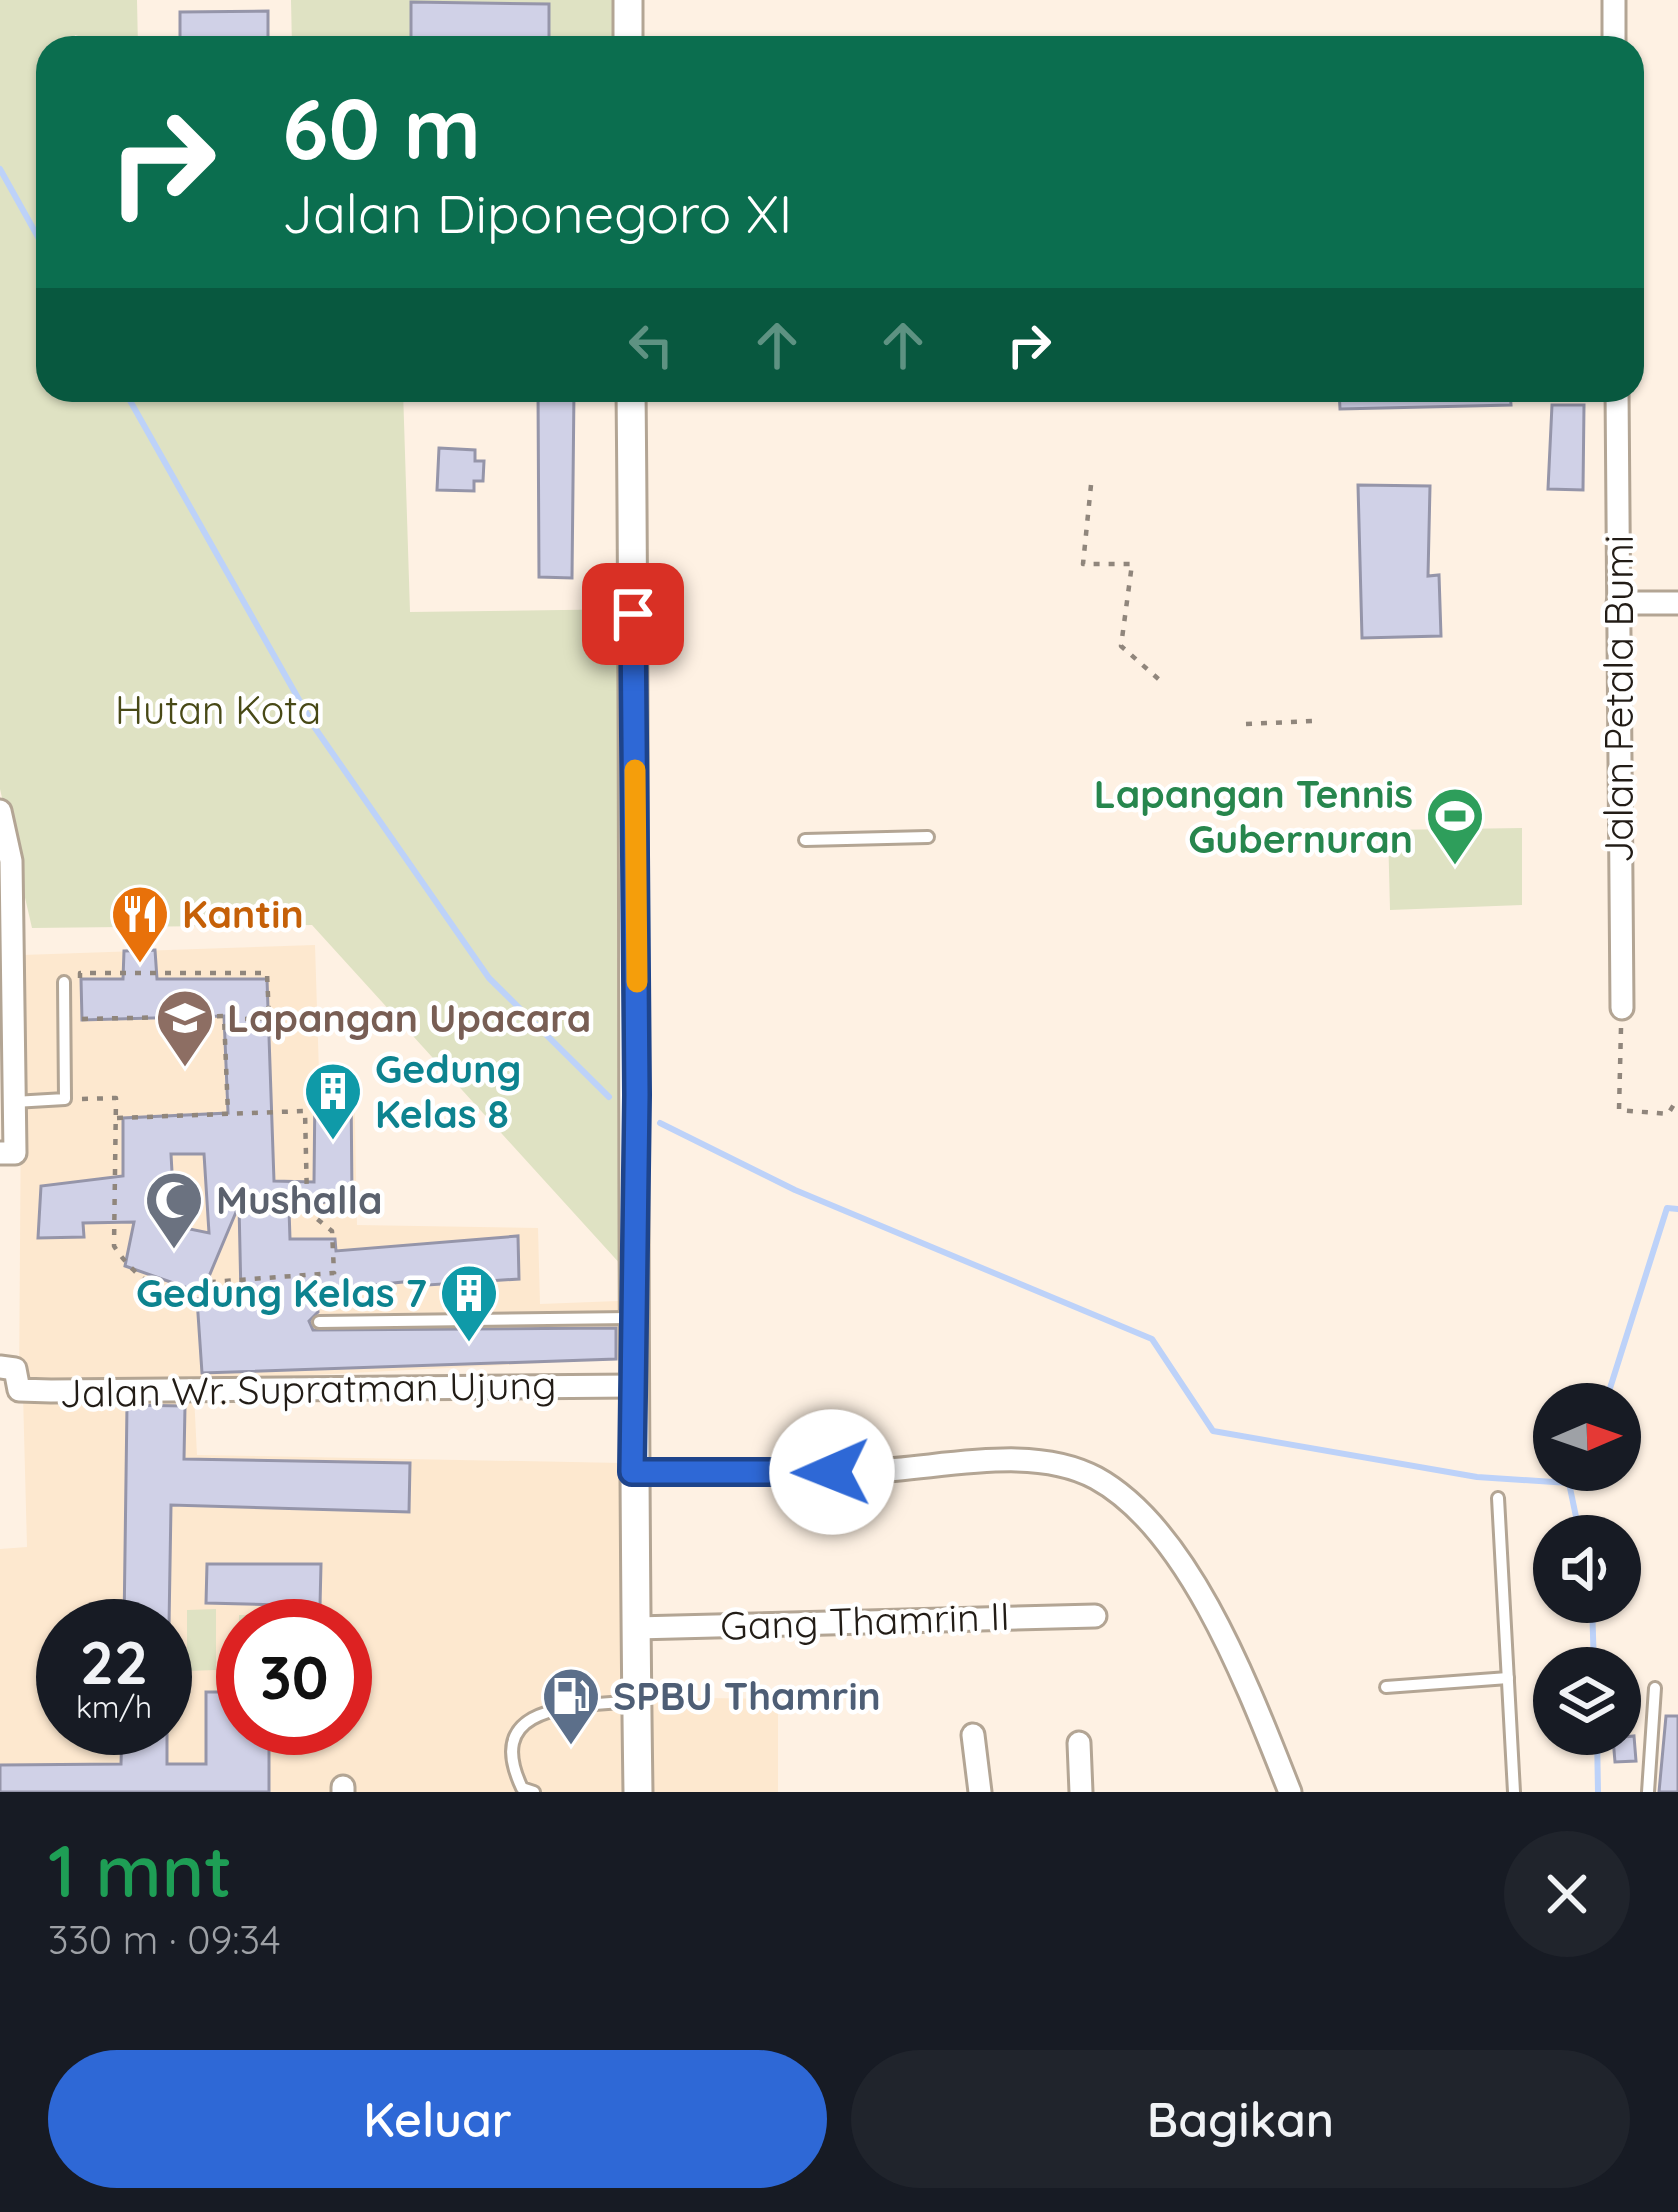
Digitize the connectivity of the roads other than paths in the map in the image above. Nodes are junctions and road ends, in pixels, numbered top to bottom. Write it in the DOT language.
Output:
graph roads {
  1 [pos="628,0"];
  2 [pos="1614,0"];
  3 [pos="628,36"];
  4 [pos="1614,36"];
  5 [pos="631,402"];
  6 [pos="1617,402"];
  7 [pos="1618,603"];
  8 [pos="1678,603"];
  9 [pos="0,811"];
  10 [pos="928,837"];
  11 [pos="805,840"];
  12 [pos="7,926"];
  13 [pos="64,982"];
  14 [pos="1622,1008"];
  15 [pos="14,1102"];
  16 [pos="0,1153"];
  17 [pos="633,1318"];
  18 [pos="320,1322"];
  19 [pos="0,1367"];
  20 [pos="634,1386"];
  21 [pos="632,1472"];
  22 [pos="1498,1498"];
  23 [pos="1094,1616"];
  24 [pos="635,1628"];
  25 [pos="1508,1678"];
  26 [pos="1385,1687"];
  27 [pos="1655,1688"];
  28 [pos="637,1701"];
  29 [pos="973,1735"];
  30 [pos="1078,1743"];
  31 [pos="534,1792"];
  32 [pos="638,1792"];
  33 [pos="980,1792"];
  34 [pos="1081,1792"];
  35 [pos="1290,1792"];
  36 [pos="1514,1792"];
  37 [pos="1648,1792"];
  1 -- 3 [label="street"];
  2 -- 4 [label="street"];
  5 -- 17 [label="street"];
  6 -- 7 [label="street, Jalan Petala Bumi"];
  7 -- 8 [label="street"];
  7 -- 14 [label="street, Jalan Petala Bumi"];
  9 -- 12 [label="street"];
  10 -- 11 [label="lane"];
  12 -- 15 [label="street"];
  13 -- 15 [label="lane"];
  15 -- 16 [label="street"];
  17 -- 18 [label="lane"];
  17 -- 20 [label="street"];
  19 -- 20 [label="street, Jalan Wr. Supratman Ujung"];
  20 -- 21 [label="street"];
  21 -- 24 [label="street"];
  21 -- 35 [label="street"];
  22 -- 25 [label="lane"];
  23 -- 24 [label="street, Gang Thamrin II"];
  24 -- 28 [label="street"];
  25 -- 26 [label="lane"];
  25 -- 36 [label="lane"];
  27 -- 37 [label="lane"];
  28 -- 31 [label="lane"];
  28 -- 32 [label="street"];
  29 -- 33 [label="street"];
  30 -- 34 [label="street"];
}
